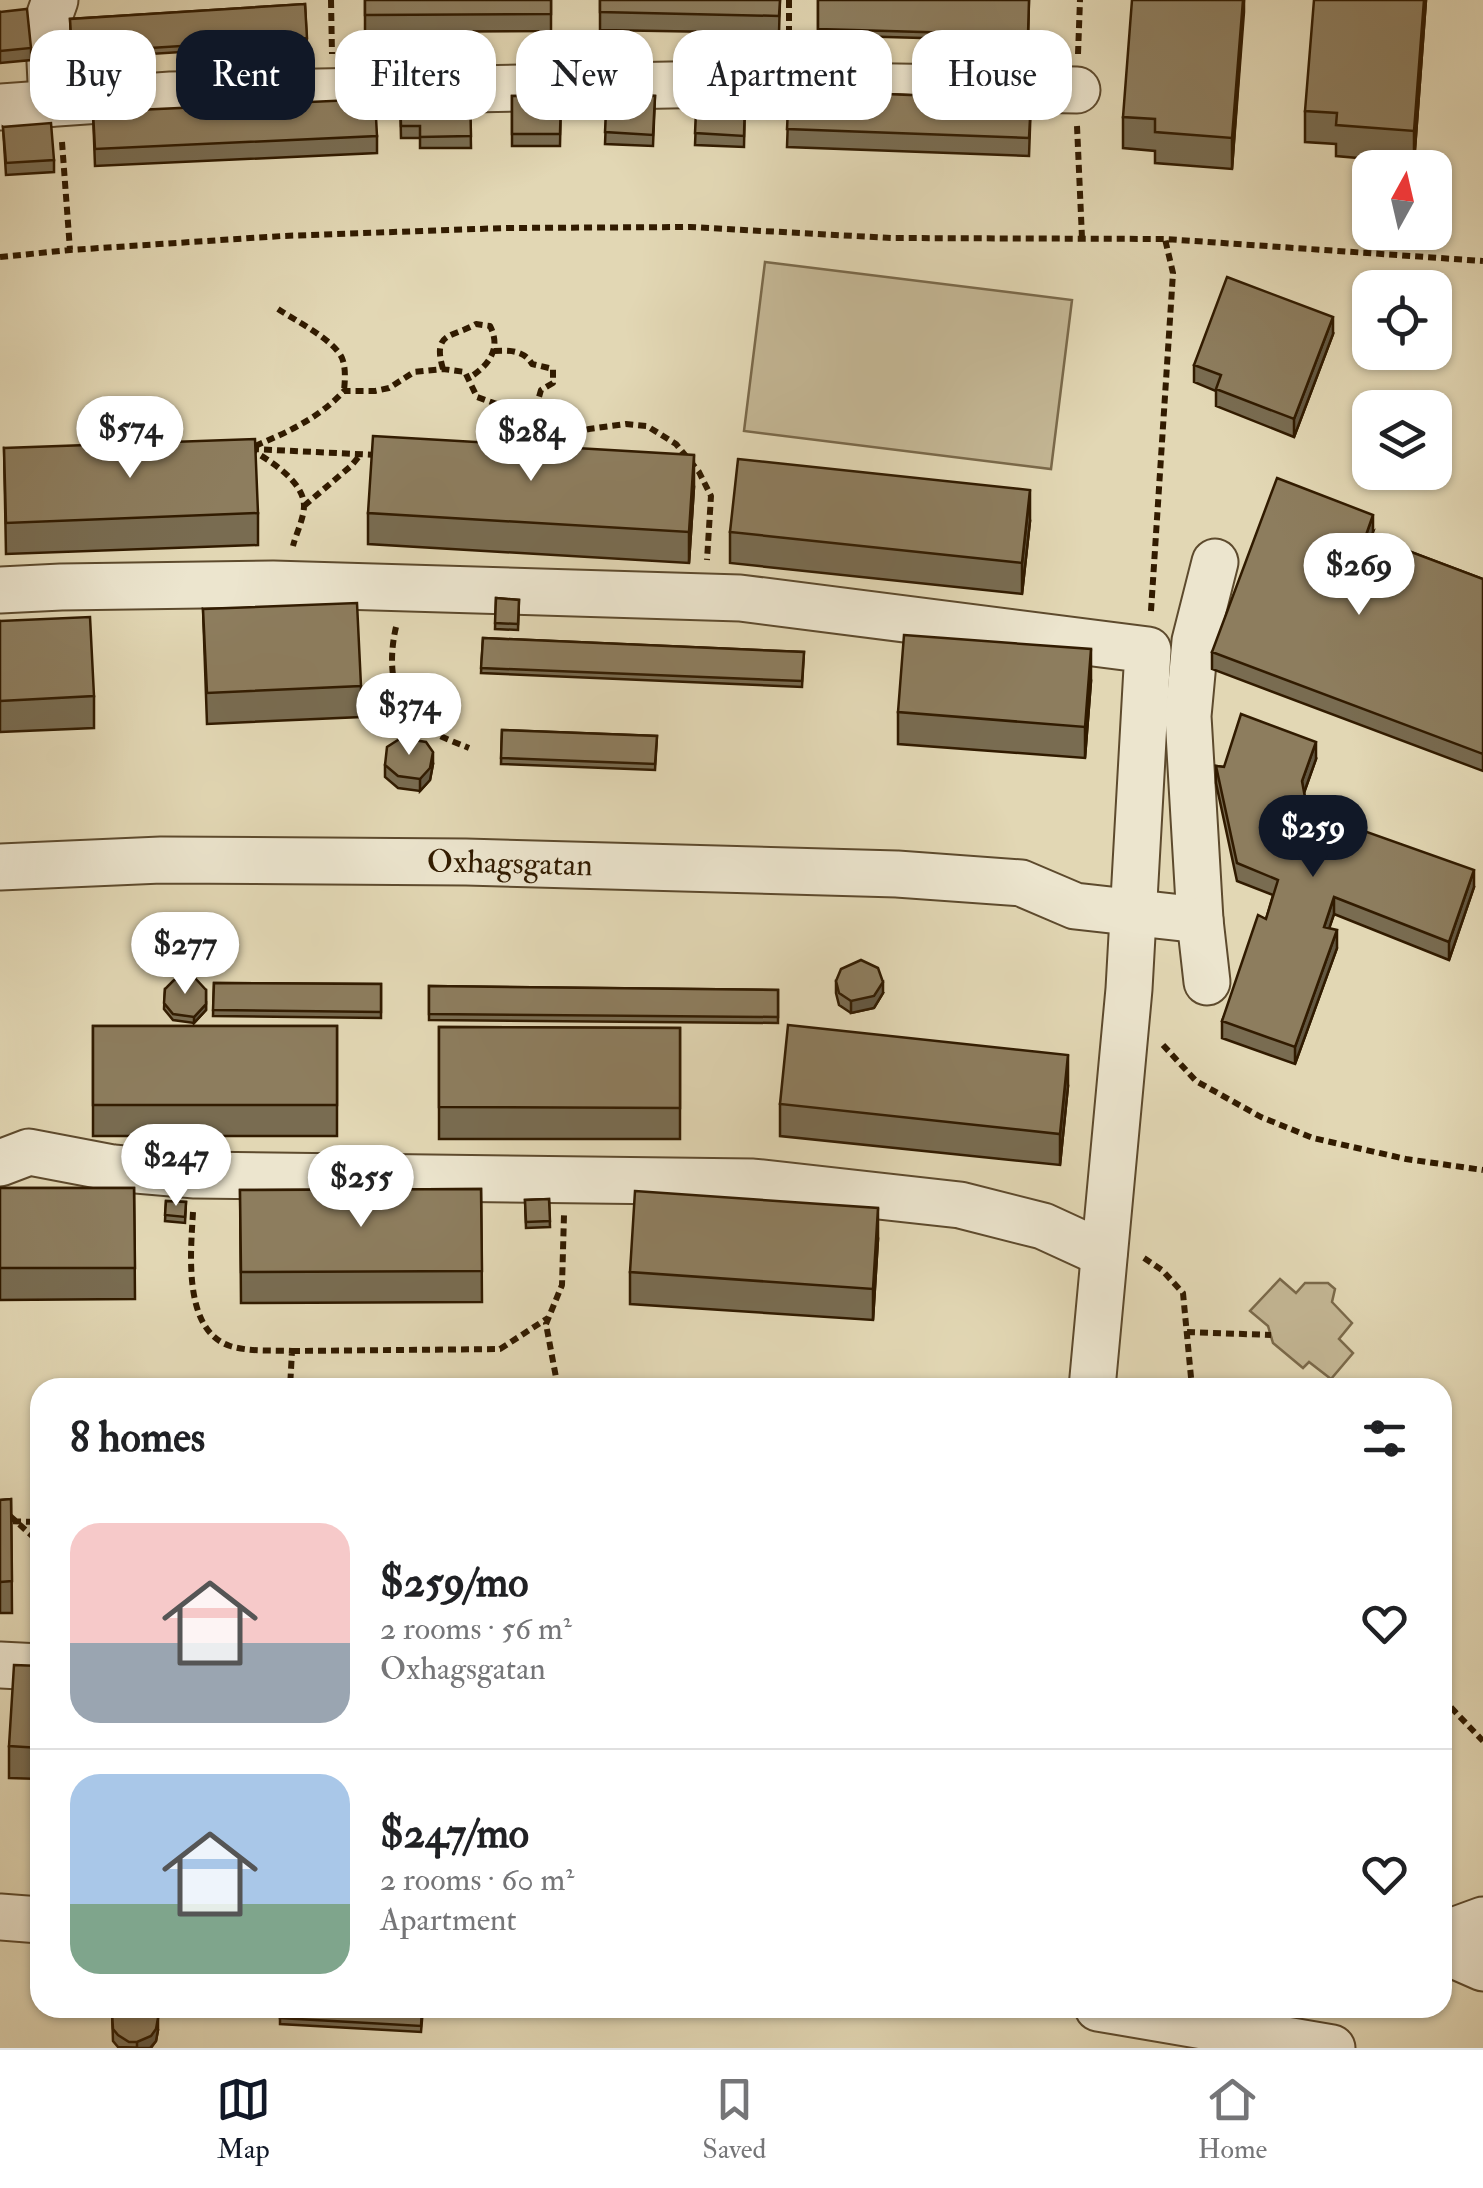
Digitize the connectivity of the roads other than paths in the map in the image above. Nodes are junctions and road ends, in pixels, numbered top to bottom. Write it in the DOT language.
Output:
graph roads {
  1 [pos="55,0"];
  2 [pos="49,30"];
  3 [pos="1078,90"];
  4 [pos="156,96"];
  5 [pos="30,105"];
  6 [pos="0,107"];
  7 [pos="1216,562"];
  8 [pos="0,590"];
  9 [pos="0,868"];
  10 [pos="1135,912"];
  11 [pos="1200,920"];
  12 [pos="1207,982"];
  13 [pos="0,1163"];
  14 [pos="1104,1250"];
  15 [pos="1093,1378"];
  16 [pos="0,1665"];
  17 [pos="30,1666"];
  18 [pos="0,1917"];
  19 [pos="30,1919"];
  20 [pos="1483,1920"];
  21 [pos="1452,1932"];
  22 [pos="1452,1954"];
  23 [pos="1483,1968"];
  24 [pos="1112,2022"];
  25 [pos="1332,2048"];
  1 -- 2 [label="street"];
  3 -- 4 [label="street"];
  5 -- 6 [label="street"];
  7 -- 11 [label="street"];
  8 -- 10 [label="street"];
  9 -- 10 [label="street, Oxhagsgatan"];
  10 -- 11 [label="street, Oxhagsgatan"];
  10 -- 14 [label="street"];
  11 -- 12 [label="street"];
  13 -- 14 [label="street"];
  14 -- 15 [label="street"];
  16 -- 17 [label="street"];
  18 -- 19 [label="street"];
  20 -- 21 [label="street"];
  22 -- 23 [label="street"];
  24 -- 25 [label="street"];
}
